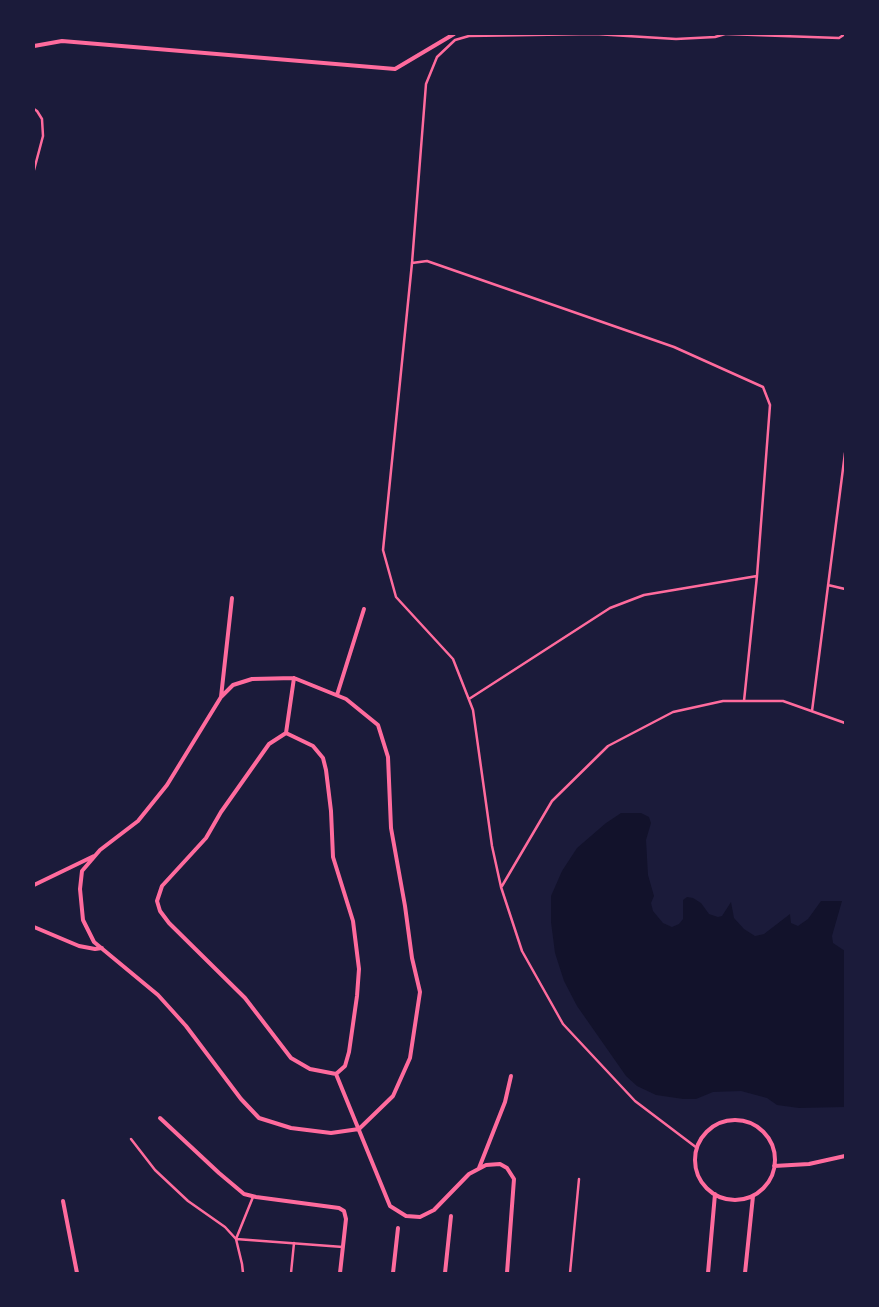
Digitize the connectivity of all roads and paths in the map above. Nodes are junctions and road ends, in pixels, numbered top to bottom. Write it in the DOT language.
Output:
graph roads {
  1 [pos="454,34"];
  2 [pos="726,34"];
  3 [pos="845,34"];
  4 [pos="34,46"];
  5 [pos="34,109"];
  6 [pos="34,170"];
  7 [pos="412,263"];
  8 [pos="845,453"];
  9 [pos="757,576"];
  10 [pos="828,585"];
  11 [pos="845,589"];
  12 [pos="232,598"];
  13 [pos="364,609"];
  14 [pos="294,678"];
  15 [pos="337,695"];
  16 [pos="221,697"];
  17 [pos="469,699"];
  18 [pos="744,701"];
  19 [pos="812,711"];
  20 [pos="845,723"];
  21 [pos="286,733"];
  22 [pos="96,855"];
  23 [pos="34,885"];
  24 [pos="501,887"];
  25 [pos="34,927"];
  26 [pos="102,948"];
  27 [pos="336,1074"];
  28 [pos="511,1076"];
  29 [pos="160,1118"];
  30 [pos="359,1129"];
  31 [pos="131,1139"];
  32 [pos="697,1148"];
  33 [pos="845,1156"];
  34 [pos="774,1166"];
  35 [pos="479,1169"];
  36 [pos="579,1179"];
  37 [pos="715,1194"];
  38 [pos="753,1196"];
  39 [pos="253,1197"];
  40 [pos="63,1201"];
  41 [pos="451,1216"];
  42 [pos="398,1228"];
  43 [pos="236,1239"];
  44 [pos="294,1243"];
  45 [pos="343,1247"];
  46 [pos="77,1273"];
  47 [pos="243,1273"];
  48 [pos="291,1273"];
  49 [pos="340,1273"];
  50 [pos="393,1273"];
  51 [pos="445,1273"];
  52 [pos="507,1273"];
  53 [pos="570,1273"];
  54 [pos="708,1273"];
  55 [pos="745,1273"];
  1 -- 4 [label="street"];
  2 -- 3 [label="lane"];
  2 -- 7 [label="lane"];
  5 -- 6 [label="lane"];
  7 -- 9 [label="lane"];
  7 -- 17 [label="lane"];
  8 -- 10 [label="lane"];
  9 -- 17 [label="lane"];
  9 -- 18 [label="lane"];
  10 -- 11 [label="lane"];
  10 -- 19 [label="lane"];
  12 -- 16 [label="street"];
  13 -- 15 [label="street"];
  14 -- 15 [label="street"];
  14 -- 16 [label="street"];
  14 -- 21 [label="street"];
  15 -- 30 [label="street"];
  16 -- 22 [label="street"];
  17 -- 24 [label="lane"];
  18 -- 19 [label="lane"];
  18 -- 24 [label="lane"];
  19 -- 20 [label="lane"];
  21 -- 27 [label="street"];
  21 -- 27 [label="street"];
  22 -- 23 [label="street"];
  22 -- 26 [label="street"];
  24 -- 32 [label="lane"];
  25 -- 26 [label="street"];
  26 -- 30 [label="street"];
  27 -- 30 [label="street"];
  28 -- 35 [label="street"];
  29 -- 39 [label="street"];
  30 -- 35 [label="street"];
  31 -- 43 [label="lane"];
  32 -- 34 [label="street"];
  32 -- 37 [label="street"];
  33 -- 34 [label="street"];
  34 -- 38 [label="street"];
  35 -- 52 [label="street"];
  36 -- 53 [label="lane"];
  37 -- 38 [label="street"];
  37 -- 54 [label="street"];
  38 -- 55 [label="street"];
  39 -- 43 [label="lane"];
  39 -- 45 [label="street"];
  40 -- 46 [label="street"];
  41 -- 51 [label="street"];
  42 -- 50 [label="street"];
  43 -- 44 [label="lane"];
  43 -- 47 [label="lane"];
  44 -- 45 [label="lane"];
  44 -- 48 [label="lane"];
  45 -- 49 [label="street"];
}
